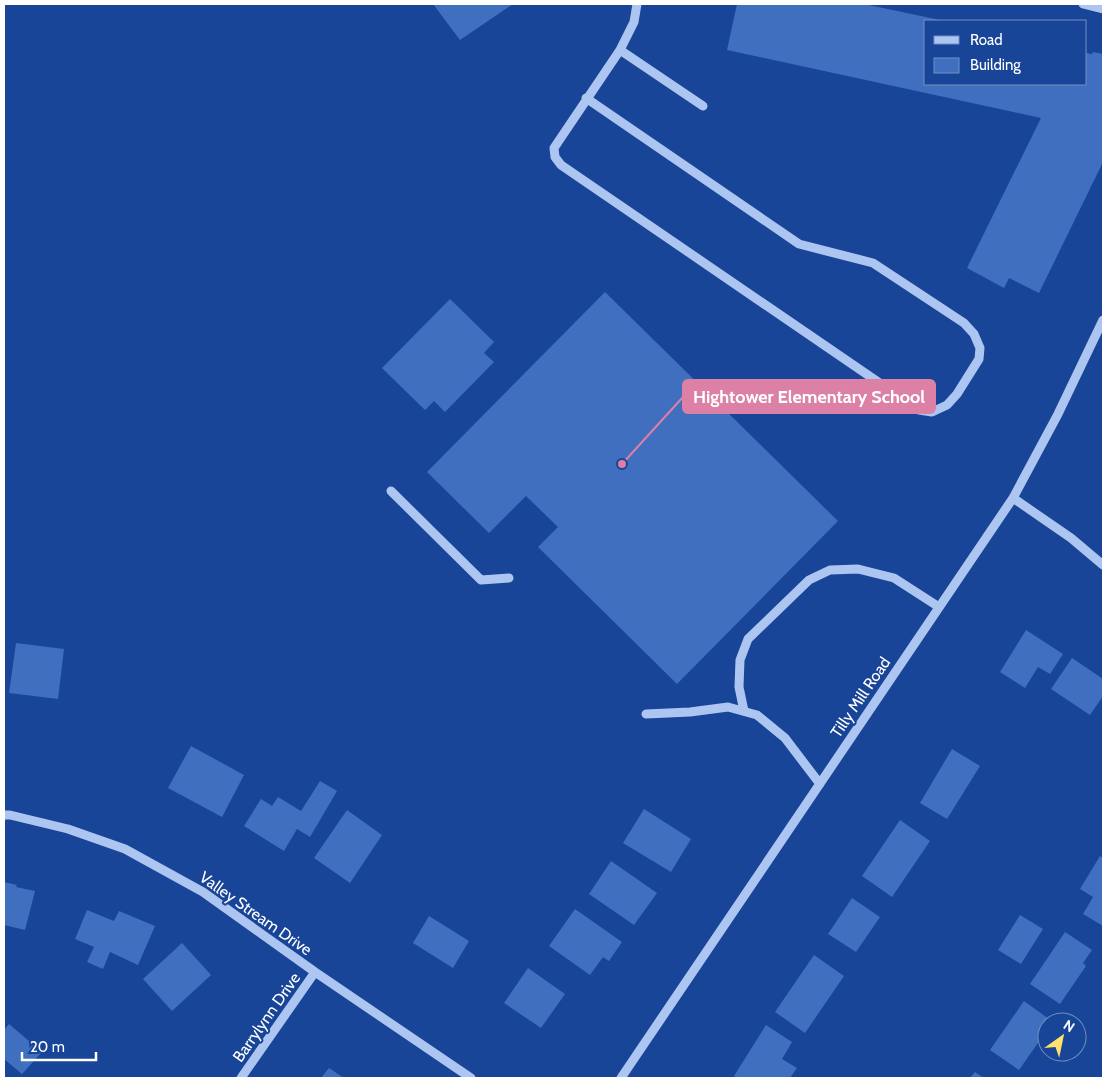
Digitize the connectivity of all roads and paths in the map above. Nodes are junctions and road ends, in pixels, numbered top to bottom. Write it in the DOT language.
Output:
graph roads {
  1 [pos="638,4"];
  2 [pos="1083,4"];
  3 [pos="1103,8"];
  4 [pos="620,50"];
  5 [pos="586,98"];
  6 [pos="703,106"];
  7 [pos="1103,320"];
  8 [pos="391,491"];
  9 [pos="1013,498"];
  10 [pos="1103,565"];
  11 [pos="509,578"];
  12 [pos="939,607"];
  13 [pos="744,711"];
  14 [pos="646,714"];
  15 [pos="820,784"];
  16 [pos="4,815"];
  17 [pos="315,972"];
  18 [pos="241,1078"];
  19 [pos="471,1078"];
  20 [pos="621,1078"];
  1 -- 4 [label="street"];
  2 -- 3 [label="street"];
  4 -- 5 [label="street"];
  4 -- 6 [label="street"];
  5 -- 5 [label="street"];
  7 -- 9 [label="street, Tilly Mill Road"];
  8 -- 11 [label="street"];
  9 -- 10 [label="street"];
  9 -- 12 [label="street, Tilly Mill Road"];
  12 -- 13 [label="street"];
  12 -- 15 [label="street, Tilly Mill Road"];
  13 -- 14 [label="street"];
  13 -- 15 [label="street"];
  15 -- 20 [label="street, Tilly Mill Road"];
  16 -- 17 [label="street, Valley Stream Drive"];
  17 -- 18 [label="street, Barrylynn Drive"];
  17 -- 19 [label="street, Valley Stream Drive"];
}
